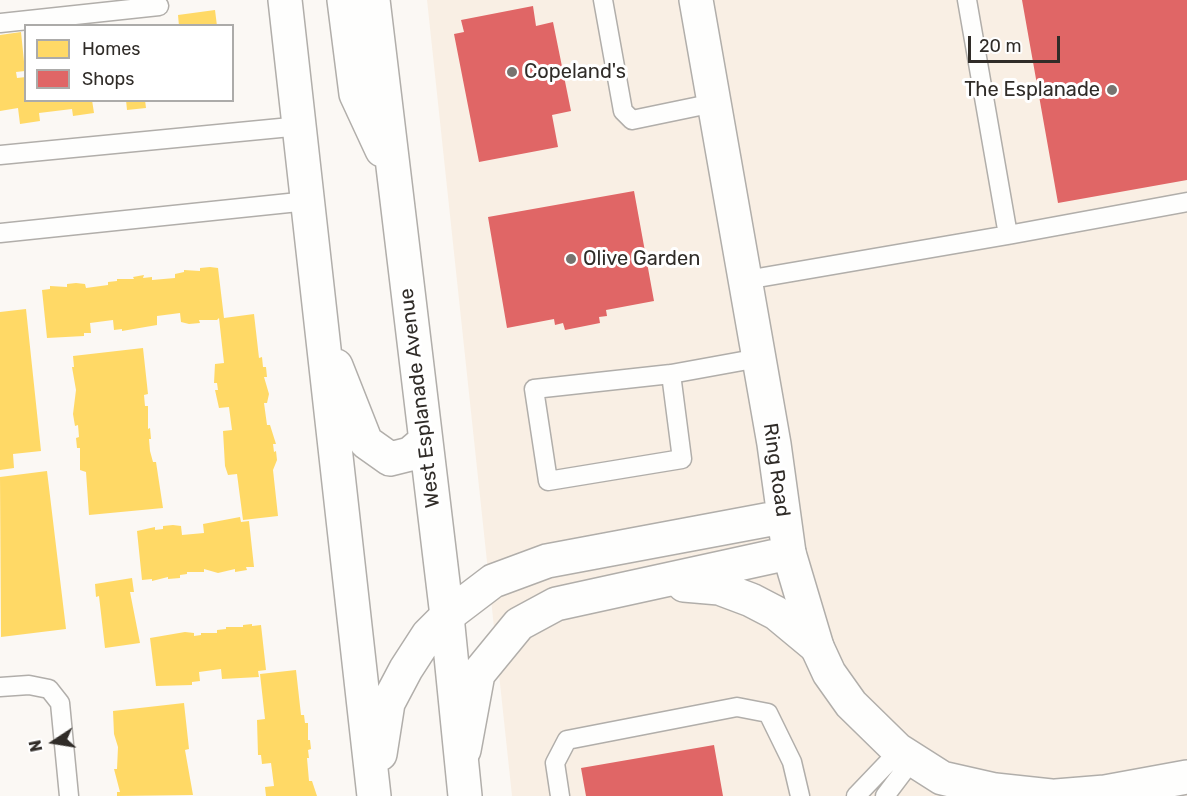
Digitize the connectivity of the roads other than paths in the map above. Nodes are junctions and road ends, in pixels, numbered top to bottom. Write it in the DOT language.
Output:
graph roads {
  1 [pos="285,0"];
  2 [pos="344,0"];
  3 [pos="373,0"];
  4 [pos="603,0"];
  5 [pos="696,0"];
  6 [pos="967,0"];
  7 [pos="159,6"];
  8 [pos="0,23"];
  9 [pos="714,103"];
  10 [pos="301,126"];
  11 [pos="0,156"];
  12 [pos="394,176"];
  13 [pos="308,201"];
  14 [pos="1187,202"];
  15 [pos="0,233"];
  16 [pos="1008,235"];
  17 [pos="746,280"];
  18 [pos="321,328"];
  19 [pos="759,358"];
  20 [pos="671,374"];
  21 [pos="424,441"];
  22 [pos="782,517"];
  23 [pos="789,553"];
  24 [pos="662,583"];
  25 [pos="447,616"];
  26 [pos="817,647"];
  27 [pos="0,687"];
  28 [pos="906,755"];
  29 [pos="1187,777"];
  30 [pos="463,782"];
  31 [pos="374,794"];
  32 [pos="69,796"];
  33 [pos="560,796"];
  34 [pos="800,796"];
  35 [pos="856,796"];
  36 [pos="885,796"];
  37 [pos="1051,796"];
  38 [pos="1056,796"];
  1 -- 10 [label="main road"];
  2 -- 12 [label="main road"];
  3 -- 12 [label="main road, West Esplanade Avenue"];
  4 -- 9 [label="lane"];
  5 -- 9 [label="main road, Ring Road"];
  6 -- 16 [label="lane"];
  7 -- 8 [label="lane"];
  9 -- 17 [label="main road, Ring Road"];
  10 -- 11 [label="lane"];
  10 -- 13 [label="main road"];
  12 -- 21 [label="main road, West Esplanade Avenue"];
  13 -- 15 [label="lane"];
  13 -- 18 [label="main road"];
  14 -- 16 [label="lane"];
  16 -- 17 [label="lane"];
  17 -- 19 [label="main road, Ring Road"];
  18 -- 21 [label="main road"];
  18 -- 31 [label="main road"];
  19 -- 20 [label="lane"];
  19 -- 22 [label="main road, Ring Road"];
  20 -- 20 [label="lane"];
  21 -- 25 [label="main road, West Esplanade Avenue"];
  22 -- 23 [label="main road, Ring Road"];
  22 -- 25 [label="main road"];
  23 -- 24 [label="main road"];
  23 -- 26 [label="main road, Ring Road"];
  24 -- 26 [label="main road"];
  24 -- 30 [label="main road"];
  25 -- 30 [label="main road, West Esplanade Avenue"];
  25 -- 31 [label="main road"];
  26 -- 28 [label="main road, Ring Road"];
  27 -- 32 [label="lane"];
  28 -- 35 [label="lane"];
  28 -- 36 [label="lane"];
  28 -- 37 [label="main road, Ring Road"];
  29 -- 38 [label="main road"];
  33 -- 34 [label="lane"];
}
